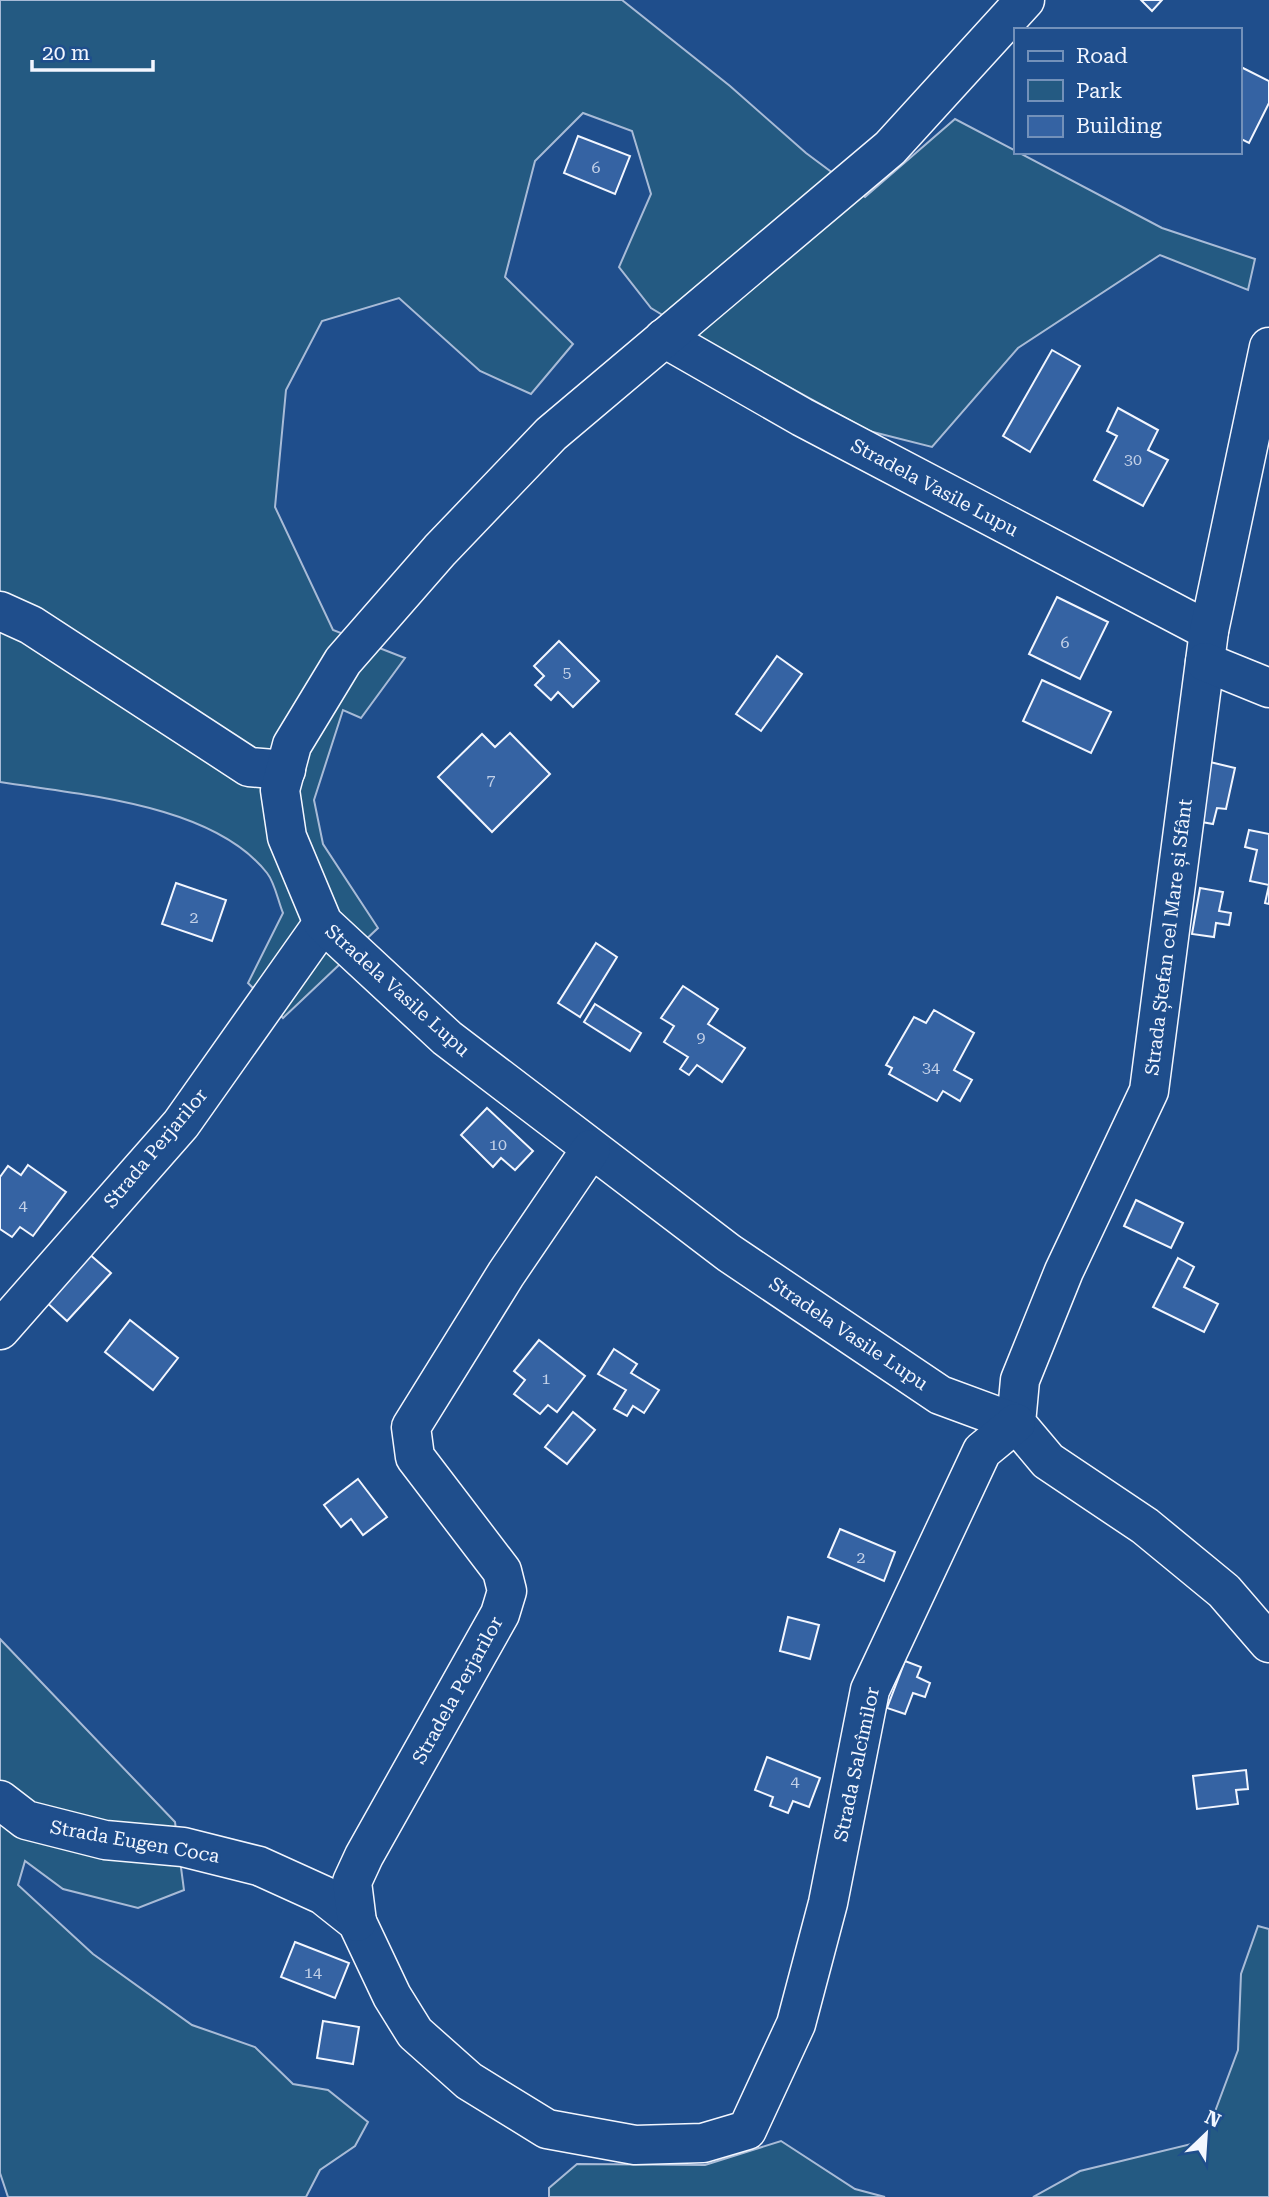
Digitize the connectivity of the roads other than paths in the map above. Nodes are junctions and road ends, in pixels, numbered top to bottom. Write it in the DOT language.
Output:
graph roads {
  1 [pos="1026,0"];
  2 [pos="664,338"];
  3 [pos="1269,346"];
  4 [pos="0,611"];
  5 [pos="1207,646"];
  6 [pos="1269,688"];
  7 [pos="286,770"];
  8 [pos="323,923"];
  9 [pos="591,1149"];
  10 [pos="0,1330"];
  11 [pos="1016,1423"];
  12 [pos="1269,1643"];
  13 [pos="0,1800"];
  14 [pos="357,1922"];
  15 [pos="747,2130"];
  1 -- 2 [label="street, Stradela Vasile Lupu"];
  2 -- 5 [label="street, Stradela Vasile Lupu"];
  2 -- 7 [label="street, Stradela Vasile Lupu"];
  3 -- 5 [label="street, Strada Ștefan cel Mare și Sfânt"];
  4 -- 7 [label="street"];
  5 -- 6 [label="street, Stradela Vasile Lupu"];
  5 -- 11 [label="street, Strada Ștefan cel Mare și Sfânt"];
  7 -- 8 [label="street, Stradela Vasile Lupu"];
  8 -- 9 [label="street, Stradela Vasile Lupu"];
  8 -- 10 [label="street, Strada Perjarilor"];
  9 -- 11 [label="street, Stradela Vasile Lupu"];
  9 -- 14 [label="street, Stradela Perjarilor"];
  11 -- 12 [label="street"];
  11 -- 15 [label="street, Strada Salcîmilor"];
  13 -- 14 [label="street, Strada Eugen Coca"];
  14 -- 15 [label="street, Strada Eugen Coca"];
}
